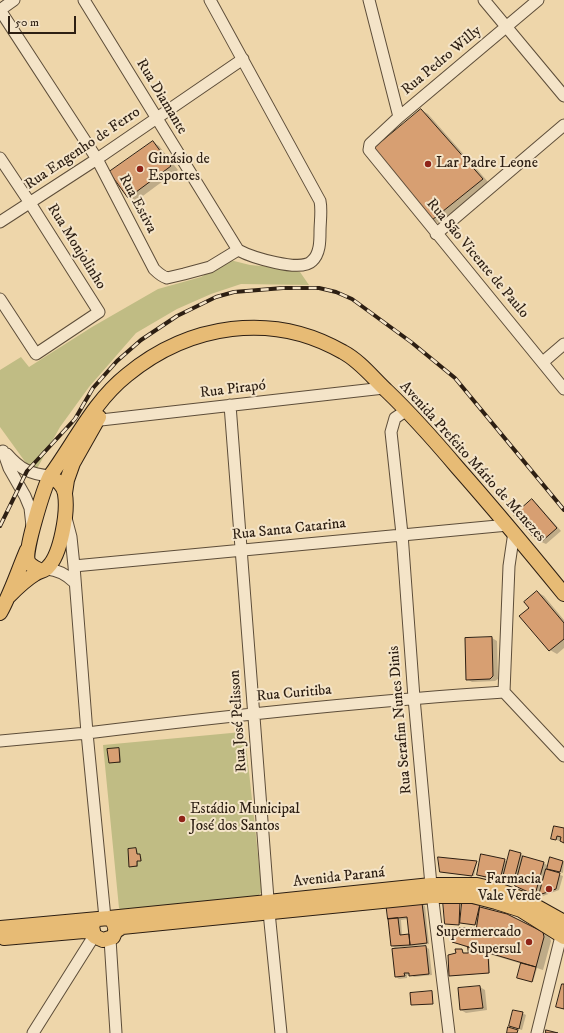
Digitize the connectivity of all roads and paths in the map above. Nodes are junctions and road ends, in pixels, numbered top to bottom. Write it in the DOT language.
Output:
graph roads {
  1 [pos="14,0"];
  2 [pos="84,0"];
  3 [pos="210,0"];
  4 [pos="369,0"];
  5 [pos="484,0"];
  6 [pos="538,0"];
  7 [pos="0,10"];
  8 [pos="506,26"];
  9 [pos="243,59"];
  10 [pos="564,96"];
  11 [pos="399,117"];
  12 [pos="156,118"];
  13 [pos="564,125"];
  14 [pos="369,148"];
  15 [pos="0,158"];
  16 [pos="97,159"];
  17 [pos="30,203"];
  18 [pos="0,222"];
  19 [pos="436,234"];
  20 [pos="238,250"];
  21 [pos="0,299"];
  22 [pos="564,344"];
  23 [pos="542,362"];
  24 [pos="384,388"];
  25 [pos="564,389"];
  26 [pos="230,406"];
  27 [pos="407,410"];
  28 [pos="91,421"];
  29 [pos="1,452"];
  30 [pos="50,476"];
  31 [pos="65,493"];
  32 [pos="65,514"];
  33 [pos="511,528"];
  34 [pos="33,532"];
  35 [pos="402,534"];
  36 [pos="27,550"];
  37 [pos="241,550"];
  38 [pos="74,566"];
  39 [pos="44,570"];
  40 [pos="74,582"];
  41 [pos="564,594"];
  42 [pos="9,596"];
  43 [pos="0,613"];
  44 [pos="504,692"];
  45 [pos="414,698"];
  46 [pos="254,713"];
  47 [pos="87,733"];
  48 [pos="0,741"];
  49 [pos="564,756"];
  50 [pos="432,890"];
  51 [pos="269,907"];
  52 [pos="99,925"];
  53 [pos="0,928"];
  54 [pos="563,930"];
  55 [pos="113,935"];
  56 [pos="0,938"];
  57 [pos="33,1033"];
  58 [pos="116,1033"];
  59 [pos="281,1033"];
  60 [pos="449,1033"];
  61 [pos="537,1033"];
  1 -- 7 [label="street"];
  2 -- 12 [label="street, Rua Diamante"];
  3 -- 9 [label="street"];
  4 -- 11 [label="street"];
  5 -- 8 [label="street"];
  6 -- 8 [label="street, Rua Pedro Willy"];
  7 -- 16 [label="street, Rua Estiva"];
  8 -- 10 [label="street"];
  8 -- 11 [label="street, Rua Pedro Willy"];
  9 -- 12 [label="street, Rua Engenho de Ferro"];
  9 -- 20 [label="street"];
  11 -- 14 [label="street, Rua Pedro Willy"];
  12 -- 16 [label="street, Rua Engenho de Ferro"];
  12 -- 20 [label="street, Rua Diamante"];
  13 -- 19 [label="street"];
  14 -- 19 [label="street, Rua São Vicente de Paulo"];
  15 -- 17 [label="street, Rua Monjolinho"];
  16 -- 17 [label="street, Rua Engenho de Ferro"];
  16 -- 20 [label="street, Rua Estiva"];
  17 -- 18 [label="street, Rua Engenho de Ferro"];
  17 -- 21 [label="street, Rua Monjolinho"];
  19 -- 23 [label="street, Rua São Vicente de Paulo"];
  22 -- 23 [label="street"];
  23 -- 25 [label="street, Rua São Vicente de Paulo"];
  24 -- 26 [label="street, Rua Pirapó"];
  24 -- 27 [label="main road, Avenida Prefeito Mário de Menezes"];
  24 -- 28 [label="main road, Avenida Prefeito Mário de Menezes"];
  26 -- 28 [label="street, Rua Pirapó"];
  26 -- 37 [label="street, Rua José Pelisson"];
  27 -- 33 [label="main road, Avenida Prefeito Mário de Menezes"];
  27 -- 35 [label="street, Rua Serafim Nunes Dinis"];
  28 -- 30 [label="main road, Avenida Prefeito Mário de Menezes"];
  28 -- 31 [label="main road, Avenida Prefeito Mário de Menezes"];
  29 -- 30 [label="street"];
  29 -- 34 [label="street"];
  30 -- 31 [label="main road"];
  30 -- 34 [label="main road, Avenida Prefeito Mário de Menezes"];
  31 -- 32 [label="main road, Avenida Prefeito Mário de Menezes"];
  32 -- 38 [label="street"];
  32 -- 39 [label="main road, Avenida Prefeito Mário de Menezes"];
  33 -- 35 [label="street, Rua Santa Catarina"];
  33 -- 41 [label="main road, Avenida Prefeito Mário de Menezes"];
  33 -- 44 [label="street"];
  34 -- 36 [label="main road, Avenida Prefeito Mário de Menezes"];
  35 -- 37 [label="street, Rua Santa Catarina"];
  35 -- 45 [label="street, Rua Serafim Nunes Dinis"];
  36 -- 39 [label="main road"];
  36 -- 42 [label="main road"];
  37 -- 38 [label="street, Rua Santa Catarina"];
  37 -- 46 [label="street, Rua José Pelisson"];
  38 -- 40 [label="street"];
  39 -- 40 [label="street"];
  39 -- 42 [label="main road"];
  40 -- 47 [label="street"];
  42 -- 43 [label="main road"];
  44 -- 45 [label="street, Rua Curitiba"];
  44 -- 49 [label="street"];
  45 -- 46 [label="street, Rua Curitiba"];
  45 -- 50 [label="street, Rua Serafim Nunes Dinis"];
  46 -- 47 [label="street, Rua Curitiba"];
  46 -- 51 [label="street, Rua José Pelisson"];
  47 -- 48 [label="street, Rua Curitiba"];
  47 -- 52 [label="street"];
  50 -- 51 [label="main road, Avenida Paraná"];
  50 -- 54 [label="main road, Avenida Paraná"];
  50 -- 60 [label="street, Rua Serafim Nunes Dinis"];
  51 -- 52 [label="main road, Avenida Paraná"];
  51 -- 55 [label="main road, Avenida Paraná"];
  51 -- 59 [label="street, Rua José Pelisson"];
  52 -- 53 [label="main road, Avenida Paraná"];
  52 -- 55 [label="main road, Avenida Paraná"];
  52 -- 55 [label="main road"];
  52 -- 56 [label="main road, Avenida Paraná"];
  52 -- 57 [label="street"];
  54 -- 61 [label="street"];
  55 -- 58 [label="street"];
}
